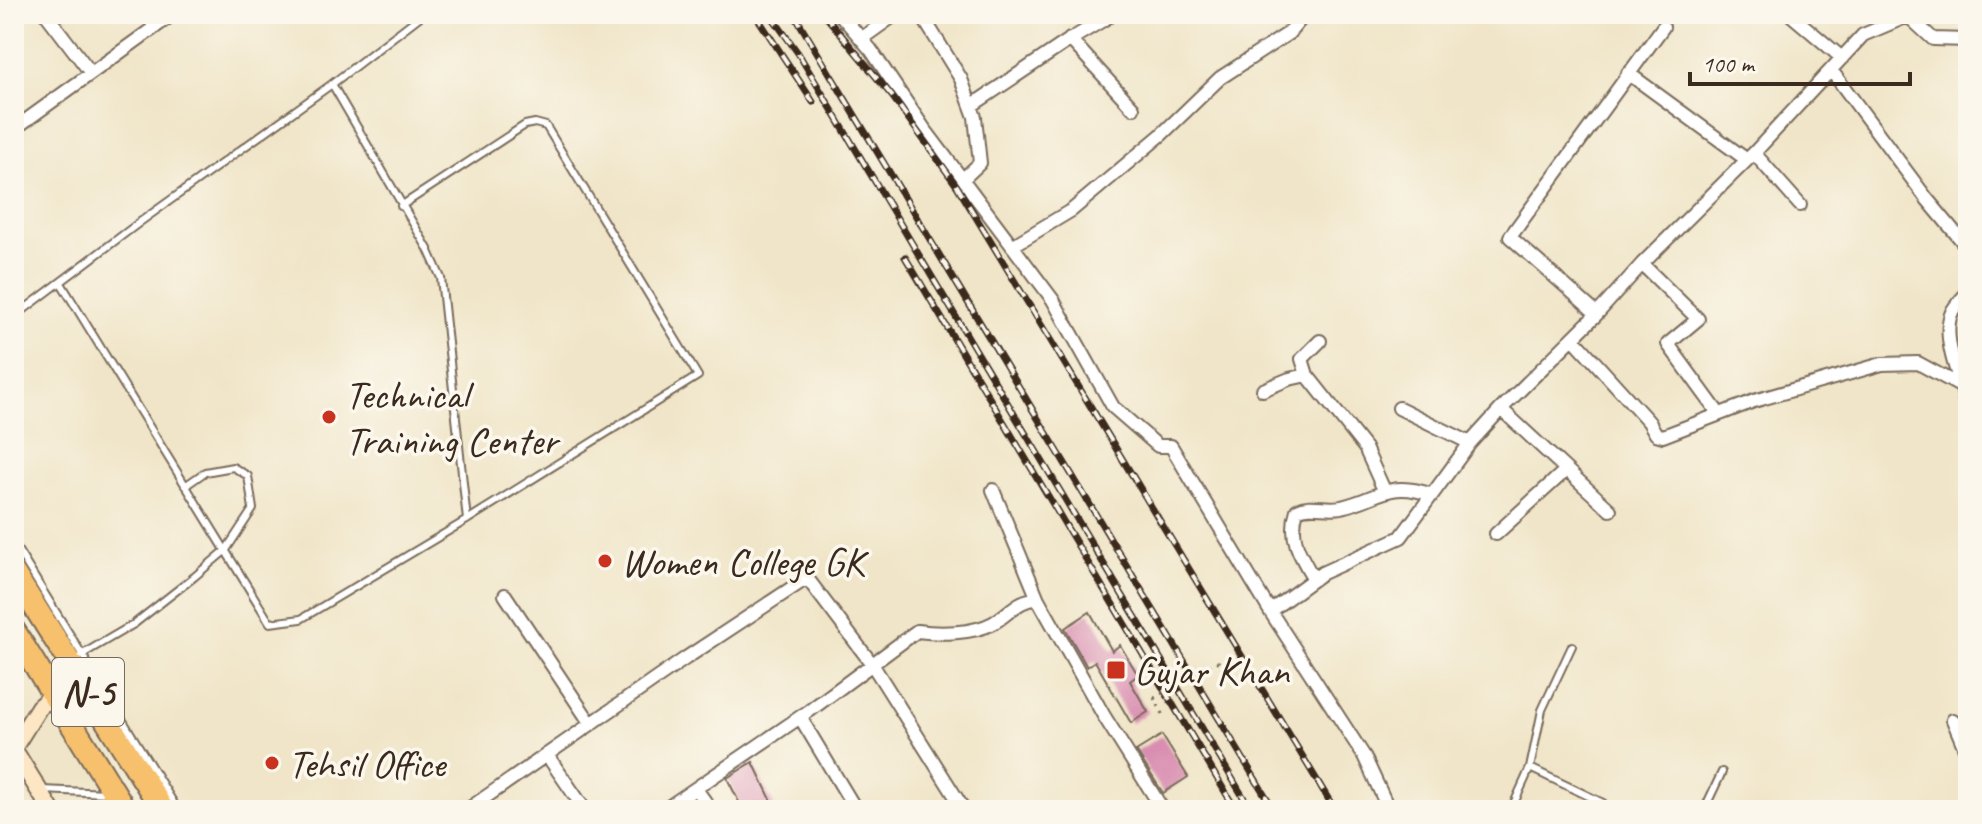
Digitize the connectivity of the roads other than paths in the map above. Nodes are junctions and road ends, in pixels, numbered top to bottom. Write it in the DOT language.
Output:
graph roads {
  1 [pos="46,14"];
  2 [pos="144,14"];
  3 [pos="173,14"];
  4 [pos="423,14"];
  5 [pos="840,14"];
  6 [pos="896,14"];
  7 [pos="921,14"];
  8 [pos="1113,14"];
  9 [pos="1305,14"];
  10 [pos="1790,14"];
  11 [pos="1907,15"];
  12 [pos="156,26"];
  13 [pos="1663,27"];
  14 [pos="861,39"];
  15 [pos="1070,39"];
  16 [pos="1968,40"];
  17 [pos="1842,58"];
  18 [pos="1831,70"];
  19 [pos="91,73"];
  20 [pos="1628,73"];
  21 [pos="332,84"];
  22 [pos="971,106"];
  23 [pos="1133,108"];
  24 [pos="14,129"];
  25 [pos="1750,157"];
  26 [pos="962,180"];
  27 [pos="1800,205"];
  28 [pos="401,206"];
  29 [pos="1012,246"];
  30 [pos="1968,248"];
  31 [pos="1642,264"];
  32 [pos="61,283"];
  33 [pos="1968,292"];
  34 [pos="1597,314"];
  35 [pos="14,317"];
  36 [pos="1573,338"];
  37 [pos="1320,341"];
  38 [pos="1307,375"];
  39 [pos="1263,390"];
  40 [pos="1965,392"];
  41 [pos="1399,408"];
  42 [pos="1501,409"];
  43 [pos="1719,414"];
  44 [pos="1968,417"];
  45 [pos="1470,443"];
  46 [pos="1566,470"];
  47 [pos="185,486"];
  48 [pos="993,490"];
  49 [pos="1384,490"];
  50 [pos="1432,495"];
  51 [pos="1610,510"];
  52 [pos="467,520"];
  53 [pos="1496,534"];
  54 [pos="14,544"];
  55 [pos="226,550"];
  56 [pos="14,574"];
  57 [pos="1314,579"];
  58 [pos="505,595"];
  59 [pos="1038,599"];
  60 [pos="1270,611"];
  61 [pos="14,631"];
  62 [pos="1572,646"];
  63 [pos="81,655"];
  64 [pos="872,664"];
  65 [pos="54,694"];
  66 [pos="800,717"];
  67 [pos="1953,720"];
  68 [pos="591,724"];
  69 [pos="14,748"];
  70 [pos="547,755"];
  71 [pos="1968,756"];
  72 [pos="1530,768"];
  73 [pos="1722,772"];
  74 [pos="696,789"];
  75 [pos="39,790"];
  76 [pos="120,802"];
  77 [pos="1603,803"];
  78 [pos="51,810"];
  79 [pos="163,810"];
  80 [pos="178,810"];
  81 [pos="467,810"];
  82 [pos="585,810"];
  83 [pos="664,810"];
  84 [pos="711,810"];
  85 [pos="856,810"];
  86 [pos="964,810"];
  87 [pos="1163,810"];
  88 [pos="1389,810"];
  89 [pos="1511,810"];
  90 [pos="1704,810"];
  1 -- 19 [label="street"];
  2 -- 12 [label="street"];
  3 -- 12 [label="street"];
  4 -- 21 [label="lane"];
  5 -- 14 [label="street"];
  6 -- 14 [label="street"];
  7 -- 22 [label="street"];
  8 -- 15 [label="street"];
  9 -- 29 [label="street"];
  10 -- 17 [label="street"];
  11 -- 16 [label="street"];
  11 -- 17 [label="street"];
  12 -- 19 [label="street"];
  13 -- 20 [label="street"];
  14 -- 26 [label="street"];
  15 -- 22 [label="street"];
  15 -- 23 [label="street"];
  17 -- 18 [label="street"];
  18 -- 25 [label="street"];
  18 -- 30 [label="street"];
  19 -- 24 [label="street"];
  20 -- 25 [label="street"];
  20 -- 34 [label="street"];
  21 -- 28 [label="lane"];
  21 -- 32 [label="lane"];
  22 -- 26 [label="street"];
  25 -- 27 [label="street"];
  25 -- 31 [label="street"];
  26 -- 29 [label="street"];
  28 -- 52 [label="lane"];
  28 -- 52 [label="lane"];
  29 -- 60 [label="street"];
  31 -- 34 [label="street"];
  31 -- 43 [label="street"];
  32 -- 35 [label="lane"];
  32 -- 47 [label="lane"];
  33 -- 40 [label="street"];
  34 -- 36 [label="street"];
  36 -- 42 [label="street"];
  36 -- 43 [label="street"];
  37 -- 38 [label="street"];
  38 -- 39 [label="street"];
  38 -- 49 [label="street"];
  40 -- 43 [label="street"];
  40 -- 44 [label="street"];
  41 -- 45 [label="street"];
  42 -- 45 [label="street"];
  42 -- 46 [label="street"];
  45 -- 50 [label="street"];
  46 -- 51 [label="street"];
  46 -- 53 [label="street"];
  47 -- 55 [label="lane"];
  47 -- 55 [label="lane"];
  48 -- 59 [label="street"];
  49 -- 50 [label="street"];
  49 -- 57 [label="street"];
  50 -- 57 [label="street"];
  52 -- 55 [label="lane"];
  54 -- 63 [label="lane"];
  55 -- 63 [label="lane"];
  56 -- 79 [label="highway, N-5"];
  57 -- 60 [label="street"];
  58 -- 68 [label="street"];
  59 -- 64 [label="street"];
  59 -- 87 [label="street"];
  60 -- 88 [label="street"];
  61 -- 65 [label="highway, N-5"];
  62 -- 72 [label="lane"];
  63 -- 80 [label="lane"];
  64 -- 66 [label="street"];
  64 -- 68 [label="street"];
  64 -- 86 [label="street"];
  65 -- 69 [label="main road"];
  65 -- 76 [label="highway, N-5"];
  66 -- 74 [label="street"];
  66 -- 85 [label="street"];
  67 -- 71 [label="street"];
  68 -- 70 [label="street"];
  69 -- 75 [label="main road"];
  70 -- 81 [label="street"];
  70 -- 82 [label="street"];
  72 -- 77 [label="lane"];
  72 -- 89 [label="lane"];
  73 -- 90 [label="lane"];
  74 -- 83 [label="street"];
  74 -- 84 [label="street"];
  75 -- 76 [label="lane"];
  75 -- 78 [label="main road"];
}
